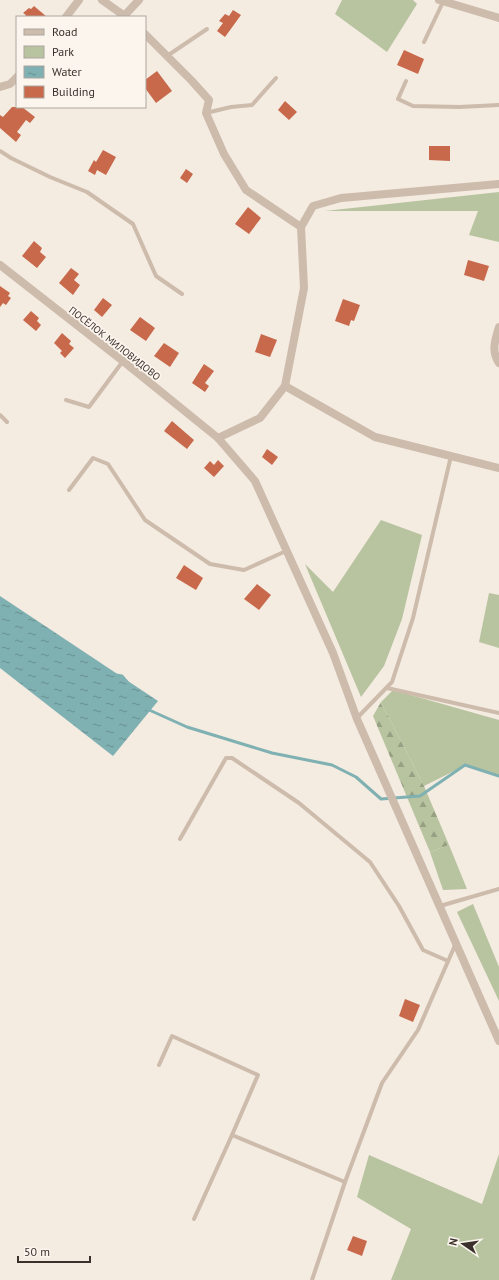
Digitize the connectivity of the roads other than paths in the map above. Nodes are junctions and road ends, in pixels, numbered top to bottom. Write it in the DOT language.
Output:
graph roads {
  1 [pos="79,0"];
  2 [pos="102,0"];
  3 [pos="139,0"];
  4 [pos="441,1"];
  5 [pos="67,16"];
  6 [pos="125,16"];
  7 [pos="499,18"];
  8 [pos="207,29"];
  9 [pos="146,35"];
  10 [pos="424,42"];
  11 [pos="167,56"];
  12 [pos="16,78"];
  13 [pos="276,78"];
  14 [pos="406,81"];
  15 [pos="0,87"];
  16 [pos="499,105"];
  17 [pos="206,113"];
  18 [pos="0,151"];
  19 [pos="499,184"];
  20 [pos="301,227"];
  21 [pos="0,265"];
  22 [pos="182,294"];
  23 [pos="499,327"];
  24 [pos="123,361"];
  25 [pos="499,363"];
  26 [pos="285,386"];
  27 [pos="66,400"];
  28 [pos="0,415"];
  29 [pos="7,422"];
  30 [pos="218,438"];
  31 [pos="451,456"];
  32 [pos="499,468"];
  33 [pos="69,490"];
  34 [pos="286,551"];
  35 [pos="387,688"];
  36 [pos="499,713"];
  37 [pos="357,719"];
  38 [pos="180,839"];
  39 [pos="499,890"];
  40 [pos="440,906"];
  41 [pos="456,943"];
  42 [pos="448,961"];
  43 [pos="499,1041"];
  44 [pos="159,1066"];
  45 [pos="232,1135"];
  46 [pos="345,1182"];
  47 [pos="194,1219"];
  48 [pos="312,1280"];
  1 -- 5 [label="street"];
  2 -- 6 [label="street"];
  3 -- 6 [label="street"];
  4 -- 7 [label="street"];
  4 -- 10 [label="lane"];
  8 -- 11 [label="lane"];
  9 -- 11 [label="street"];
  11 -- 17 [label="street"];
  12 -- 15 [label="street"];
  13 -- 17 [label="lane"];
  14 -- 16 [label="lane"];
  17 -- 20 [label="street"];
  18 -- 22 [label="lane"];
  19 -- 20 [label="street"];
  20 -- 26 [label="street"];
  21 -- 24 [label="street, ПОСЁЛОК МИЛОВИДОВО"];
  23 -- 25 [label="street"];
  24 -- 27 [label="lane"];
  24 -- 30 [label="street, ПОСЁЛОК МИЛОВИДОВО"];
  26 -- 30 [label="street"];
  26 -- 31 [label="street"];
  28 -- 29 [label="lane"];
  30 -- 34 [label="street, ПОСЁЛОК МИЛОВИДОВО"];
  31 -- 32 [label="street"];
  31 -- 35 [label="lane"];
  33 -- 34 [label="lane"];
  34 -- 37 [label="street, ПОСЁЛОК МИЛОВИДОВО"];
  35 -- 36 [label="lane"];
  35 -- 37 [label="lane"];
  37 -- 40 [label="street, ПОСЁЛОК МИЛОВИДОВО"];
  38 -- 42 [label="lane"];
  39 -- 40 [label="lane"];
  40 -- 41 [label="street, ПОСЁЛОК МИЛОВИДОВО"];
  41 -- 42 [label="lane"];
  41 -- 43 [label="street, ПОСЁЛОК МИЛОВИДОВО"];
  42 -- 46 [label="lane"];
  44 -- 45 [label="lane"];
  45 -- 46 [label="lane"];
  45 -- 47 [label="lane"];
  46 -- 48 [label="lane"];
}
